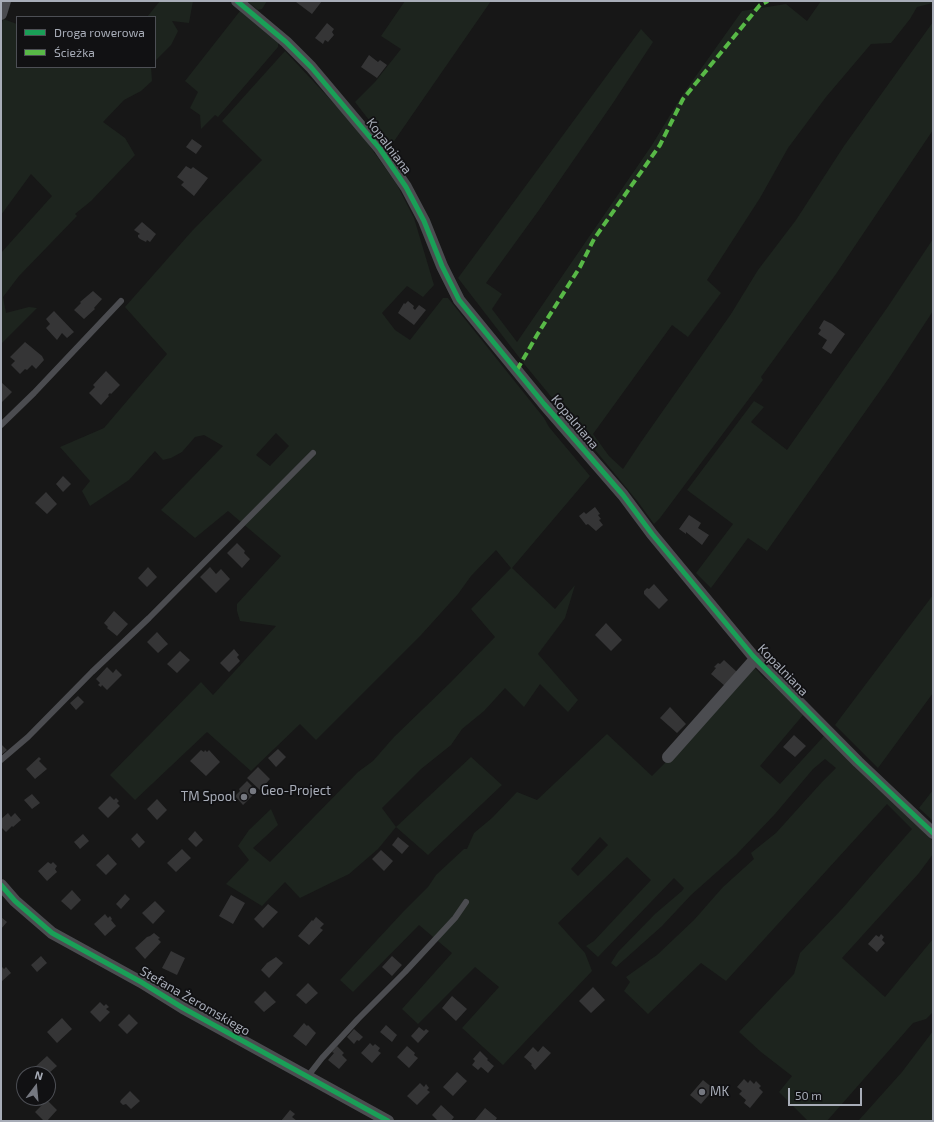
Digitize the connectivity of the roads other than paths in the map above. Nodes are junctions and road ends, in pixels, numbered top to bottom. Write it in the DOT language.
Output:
graph roads {
  1 [pos="5,1"];
  2 [pos="237,1"];
  3 [pos="1,14"];
  4 [pos="121,301"];
  5 [pos="1,425"];
  6 [pos="313,453"];
  7 [pos="756,658"];
  8 [pos="668,757"];
  9 [pos="1,760"];
  10 [pos="933,833"];
  11 [pos="1,885"];
  12 [pos="466,902"];
  13 [pos="308,1076"];
  14 [pos="388,1121"];
  1 -- 3 [label="street"];
  2 -- 7 [label="street, Kopalniana"];
  4 -- 5 [label="lane"];
  6 -- 9 [label="lane"];
  7 -- 8 [label="street"];
  7 -- 10 [label="street, Kopalniana"];
  11 -- 13 [label="street, Stefana Żeromskiego"];
  12 -- 13 [label="lane"];
  13 -- 14 [label="street, Stefana Żeromskiego"];
}
